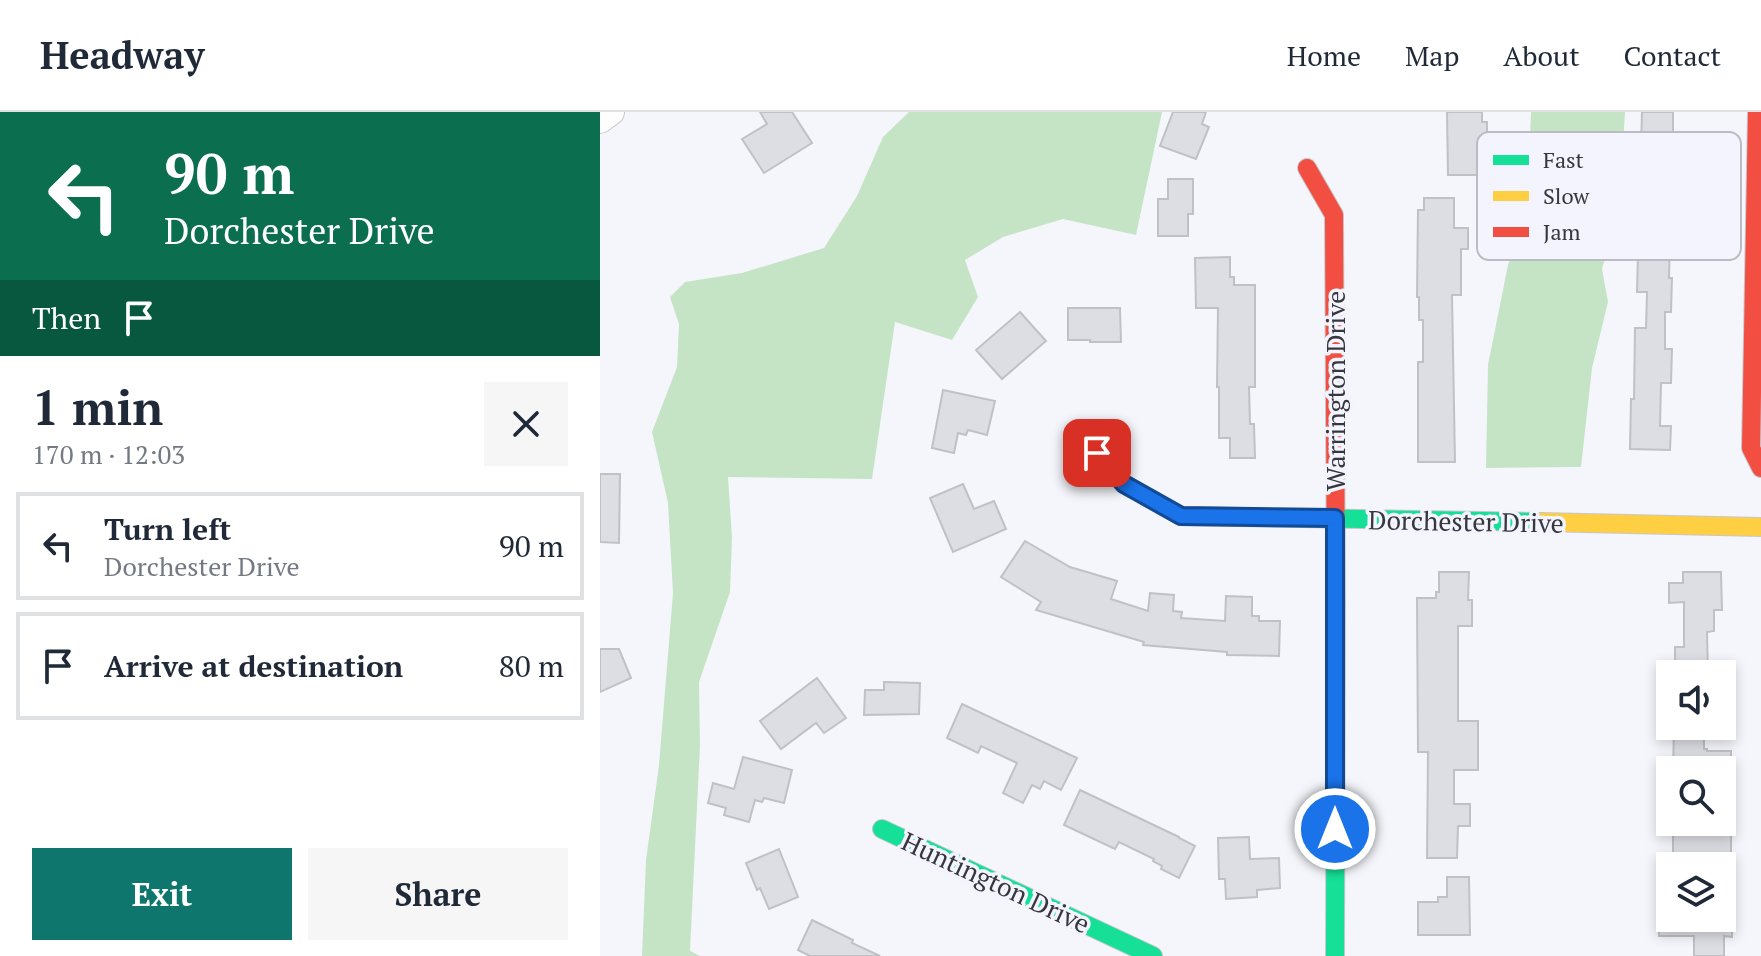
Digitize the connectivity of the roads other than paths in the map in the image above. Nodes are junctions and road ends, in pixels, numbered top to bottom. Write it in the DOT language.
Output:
graph roads {
  1 [pos="611,112"];
  2 [pos="1757,112"];
  3 [pos="600,120"];
  4 [pos="1307,168"];
  5 [pos="1097,453"];
  6 [pos="1761,468"];
  7 [pos="1335,518"];
  8 [pos="1761,527"];
  9 [pos="882,829"];
  10 [pos="1153,956"];
  11 [pos="1335,956"];
  1 -- 3 [label="street"];
  2 -- 6 [label="street"];
  4 -- 7 [label="street, Warrington Drive"];
  5 -- 7 [label="street, Dorchester Drive"];
  7 -- 8 [label="street, Dorchester Drive"];
  7 -- 11 [label="street, Warrington Drive"];
  9 -- 10 [label="street, Huntington Drive"];
}
